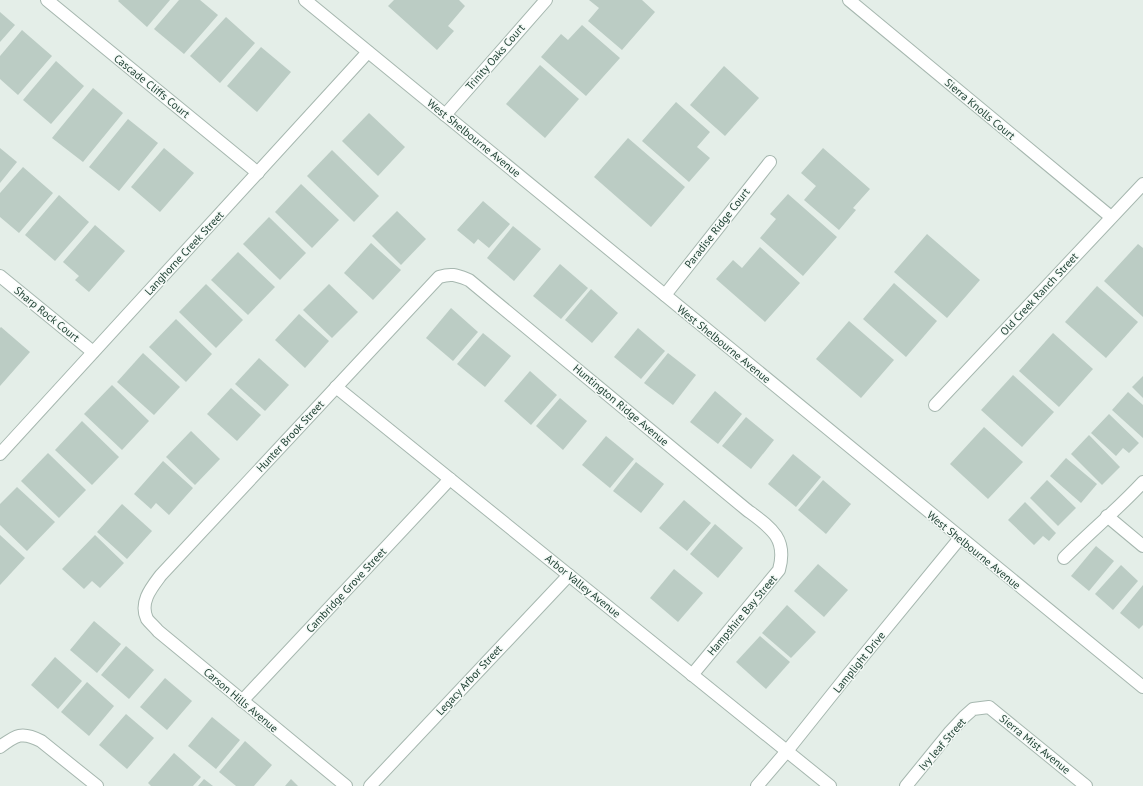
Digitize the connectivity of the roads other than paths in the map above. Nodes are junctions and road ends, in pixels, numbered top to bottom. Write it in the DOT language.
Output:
graph roads {
  1 [pos="47,0"];
  2 [pos="305,0"];
  3 [pos="546,0"];
  4 [pos="849,0"];
  5 [pos="368,52"];
  6 [pos="445,115"];
  7 [pos="770,162"];
  8 [pos="258,173"];
  9 [pos="1143,184"];
  10 [pos="1111,218"];
  11 [pos="448,275"];
  12 [pos="0,276"];
  13 [pos="664,295"];
  14 [pos="93,352"];
  15 [pos="336,387"];
  16 [pos="935,405"];
  17 [pos="0,454"];
  18 [pos="450,478"];
  19 [pos="1143,482"];
  20 [pos="1107,516"];
  21 [pos="960,538"];
  22 [pos="1143,546"];
  23 [pos="782,551"];
  24 [pos="1064,558"];
  25 [pos="569,575"];
  26 [pos="144,608"];
  27 [pos="692,675"];
  28 [pos="1143,687"];
  29 [pos="242,700"];
  30 [pos="982,708"];
  31 [pos="0,747"];
  32 [pos="787,751"];
  33 [pos="97,786"];
  34 [pos="346,786"];
  35 [pos="370,786"];
  36 [pos="757,786"];
  37 [pos="830,786"];
  38 [pos="906,786"];
  39 [pos="1086,786"];
  1 -- 8 [label="street, Cascade Cliffs Court"];
  2 -- 5 [label="street, West Shelbourne Avenue"];
  3 -- 6 [label="street, Trinity Oaks Court"];
  4 -- 10 [label="street, Sierra Knolls Court"];
  5 -- 6 [label="street, West Shelbourne Avenue"];
  5 -- 8 [label="street, Langhorne Creek Street"];
  6 -- 13 [label="street, West Shelbourne Avenue"];
  7 -- 13 [label="street, Paradise Ridge Court"];
  8 -- 14 [label="street, Langhorne Creek Street"];
  9 -- 10 [label="street, Old Creek Ranch Street"];
  10 -- 16 [label="street, Old Creek Ranch Street"];
  11 -- 15 [label="street, Hunter Brook Street"];
  11 -- 23 [label="street, Huntington Ridge Avenue"];
  12 -- 14 [label="street, Sharp Rock Court"];
  13 -- 21 [label="street, West Shelbourne Avenue"];
  14 -- 17 [label="street, Langhorne Creek Street"];
  15 -- 18 [label="street, Arbor Valley Avenue"];
  15 -- 26 [label="street, Hunter Brook Street"];
  18 -- 25 [label="street, Arbor Valley Avenue"];
  18 -- 29 [label="street, Cambridge Grove Street"];
  19 -- 20 [label="street"];
  20 -- 22 [label="street"];
  20 -- 24 [label="street"];
  21 -- 28 [label="street, West Shelbourne Avenue"];
  21 -- 32 [label="street, Lamplight Drive"];
  23 -- 27 [label="street, Hampshire Bay Street"];
  25 -- 27 [label="street, Arbor Valley Avenue"];
  25 -- 35 [label="street, Legacy Arbor Street"];
  26 -- 29 [label="street, Carson Hills Avenue"];
  27 -- 32 [label="street, Arbor Valley Avenue"];
  29 -- 34 [label="street, Carson Hills Avenue"];
  30 -- 38 [label="street, Ivy leaf Street"];
  30 -- 39 [label="street, Sierra Mist Avenue"];
  31 -- 33 [label="street"];
  32 -- 36 [label="street, Lamplight Drive"];
  32 -- 37 [label="street, Arbor Valley Avenue"];
}
